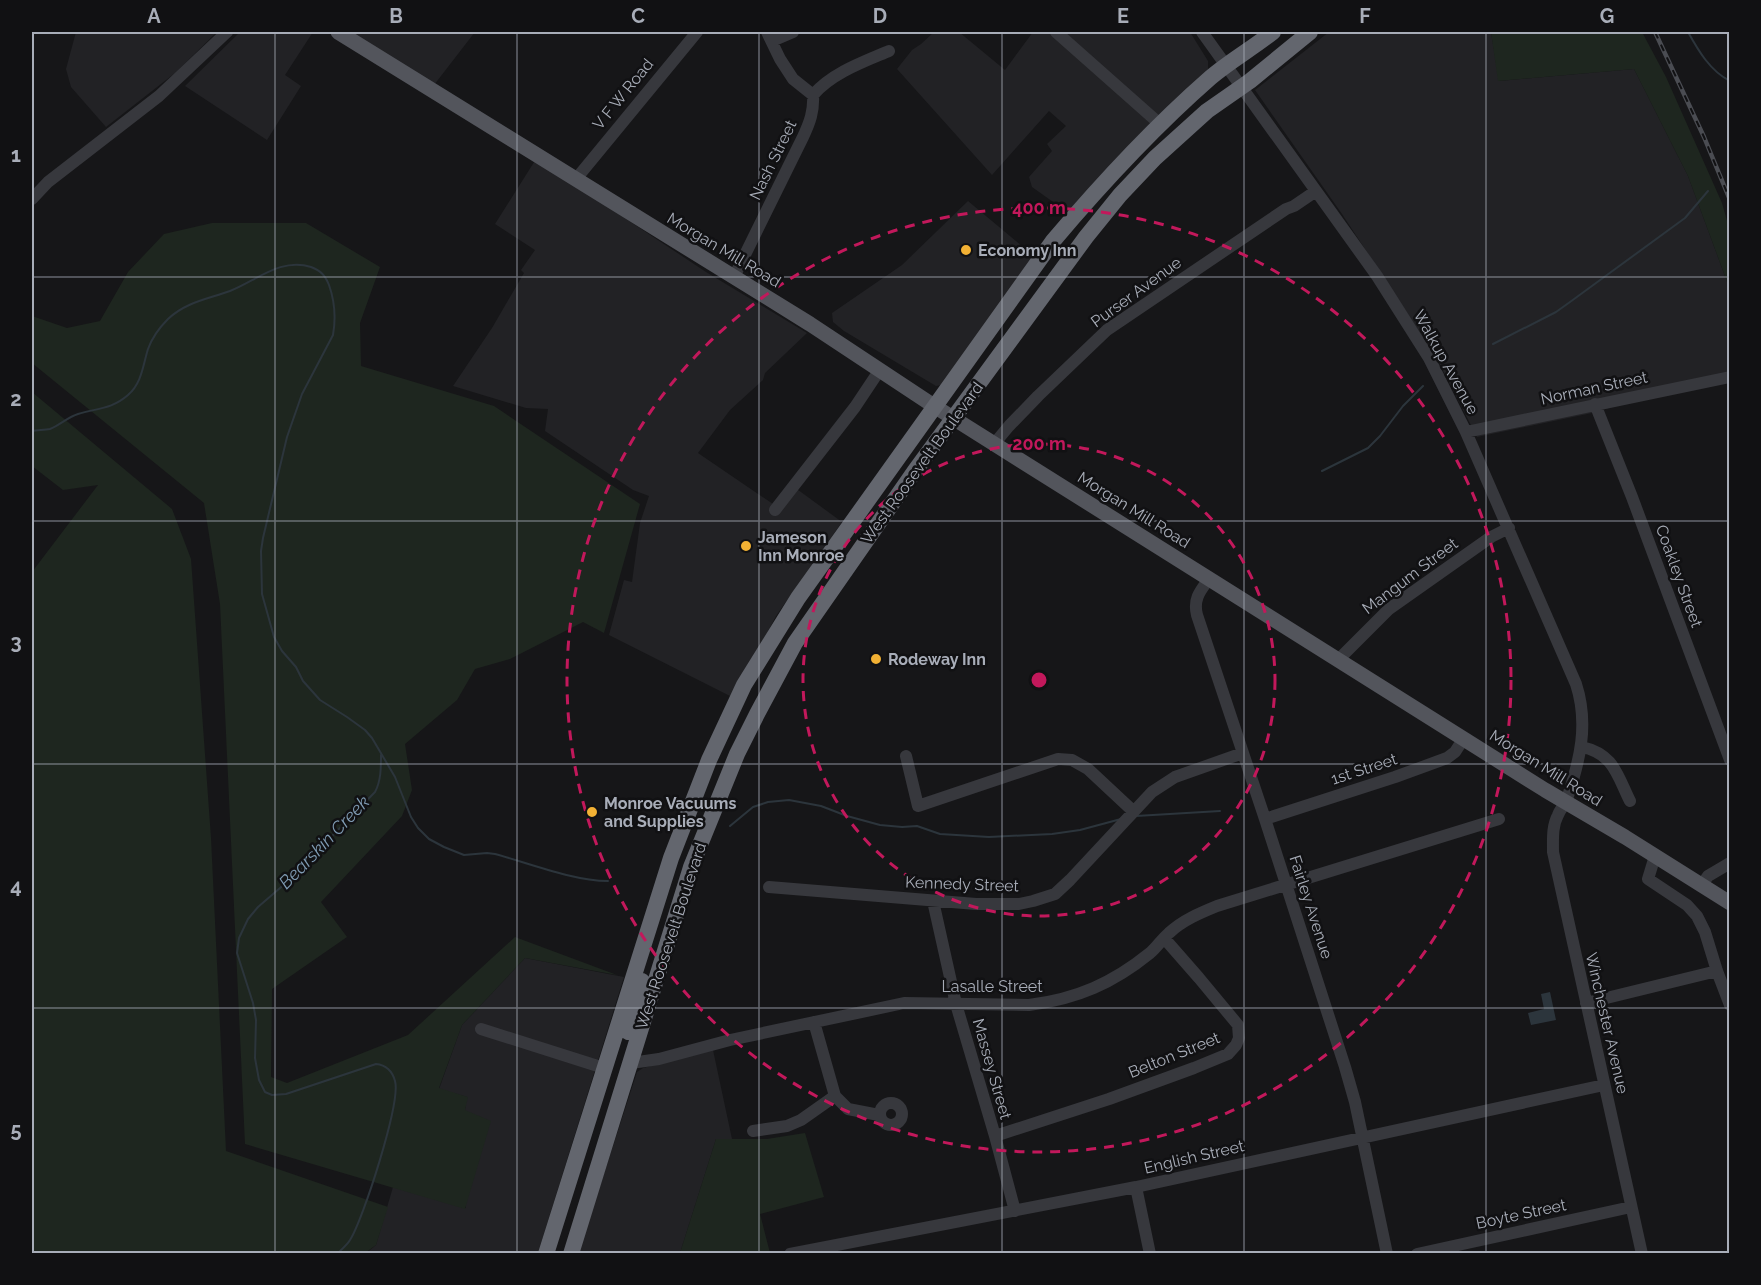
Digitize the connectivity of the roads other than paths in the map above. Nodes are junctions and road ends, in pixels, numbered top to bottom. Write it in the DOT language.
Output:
graph roads {
  1 [pos="227,32"];
  2 [pos="338,32"];
  3 [pos="697,32"];
  4 [pos="793,32"];
  5 [pos="1056,32"];
  6 [pos="1202,32"];
  7 [pos="1273,32"];
  8 [pos="1310,32"];
  9 [pos="770,36"];
  10 [pos="889,51"];
  11 [pos="1227,67"];
  12 [pos="1241,87"];
  13 [pos="813,95"];
  14 [pos="1161,125"];
  15 [pos="576,178"];
  16 [pos="1316,191"];
  17 [pos="32,199"];
  18 [pos="734,277"];
  19 [pos="879,371"];
  20 [pos="1730,377"];
  21 [pos="1595,404"];
  22 [pos="934,406"];
  23 [pos="954,419"];
  24 [pos="1466,432"];
  25 [pos="994,444"];
  26 [pos="775,510"];
  27 [pos="1509,528"];
  28 [pos="1209,579"];
  29 [pos="1339,659"];
  30 [pos="1464,738"];
  31 [pos="1582,747"];
  32 [pos="1243,753"];
  33 [pos="906,756"];
  34 [pos="1730,760"];
  35 [pos="1630,801"];
  36 [pos="1566,802"];
  37 [pos="1134,811"];
  38 [pos="1265,819"];
  39 [pos="1499,819"];
  40 [pos="677,844"];
  41 [pos="1655,856"];
  42 [pos="1730,863"];
  43 [pos="1287,885"];
  44 [pos="1701,886"];
  45 [pos="769,887"];
  46 [pos="933,901"];
  47 [pos="1730,903"];
  48 [pos="655,910"];
  49 [pos="1164,938"];
  50 [pos="1717,971"];
  51 [pos="651,998"];
  52 [pos="1586,1003"];
  53 [pos="956,1004"];
  54 [pos="1730,1005"];
  55 [pos="814,1022"];
  56 [pos="481,1029"];
  57 [pos="630,1062"];
  58 [pos="604,1068"];
  59 [pos="1604,1085"];
  60 [pos="835,1096"];
  61 [pos="879,1115"];
  62 [pos="753,1131"];
  63 [pos="995,1136"];
  64 [pos="1362,1137"];
  65 [pos="1136,1187"];
  66 [pos="1631,1207"];
  67 [pos="1015,1211"];
  68 [pos="546,1254"];
  69 [pos="571,1254"];
  70 [pos="790,1254"];
  71 [pos="1150,1254"];
  72 [pos="1387,1254"];
  73 [pos="1417,1254"];
  74 [pos="1642,1254"];
  1 -- 17 [label="street"];
  2 -- 15 [label="main road, Morgan Mill Road"];
  3 -- 15 [label="street, V F W Road"];
  4 -- 9 [label="street"];
  5 -- 14 [label="street"];
  6 -- 11 [label="street, Walkup Avenue"];
  7 -- 11 [label="highway, West Roosevelt Boulevard"];
  8 -- 12 [label="highway, West Roosevelt Boulevard"];
  9 -- 13 [label="street"];
  10 -- 13 [label="street"];
  11 -- 12 [label="street, Walkup Avenue"];
  11 -- 14 [label="highway, West Roosevelt Boulevard"];
  12 -- 16 [label="street, Walkup Avenue"];
  12 -- 23 [label="highway, West Roosevelt Boulevard"];
  13 -- 18 [label="street, Nash Street"];
  14 -- 22 [label="highway, West Roosevelt Boulevard"];
  15 -- 18 [label="main road, Morgan Mill Road"];
  16 -- 24 [label="street, Walkup Avenue"];
  16 -- 25 [label="street, Purser Avenue"];
  18 -- 19 [label="main road, Morgan Mill Road"];
  19 -- 22 [label="main road, Morgan Mill Road"];
  19 -- 26 [label="street"];
  20 -- 21 [label="street, Norman Street"];
  21 -- 24 [label="street, Norman Street"];
  21 -- 34 [label="street, Coakley Street"];
  22 -- 23 [label="main road, Morgan Mill Road"];
  22 -- 40 [label="highway, West Roosevelt Boulevard"];
  23 -- 25 [label="main road, Morgan Mill Road"];
  23 -- 51 [label="highway, West Roosevelt Boulevard"];
  24 -- 27 [label="street, Walkup Avenue"];
  25 -- 28 [label="main road, Morgan Mill Road"];
  27 -- 29 [label="street, Mangum Street"];
  27 -- 31 [label="street, Walkup Avenue"];
  28 -- 29 [label="main road, Morgan Mill Road"];
  28 -- 32 [label="street, Fairley Avenue"];
  29 -- 30 [label="main road, Morgan Mill Road"];
  30 -- 36 [label="main road, Morgan Mill Road"];
  30 -- 38 [label="street, 1st Street"];
  31 -- 35 [label="street"];
  31 -- 36 [label="street, Walkup Avenue"];
  32 -- 37 [label="street, Kennedy Street"];
  32 -- 38 [label="street, Fairley Avenue"];
  33 -- 37 [label="street"];
  36 -- 41 [label="main road, Morgan Mill Road"];
  36 -- 52 [label="street, Winchester Avenue"];
  37 -- 46 [label="street, Kennedy Street"];
  38 -- 43 [label="street, Fairley Avenue"];
  39 -- 43 [label="street, Lasalle Street"];
  40 -- 48 [label="highway, West Roosevelt Boulevard"];
  40 -- 51 [label="highway"];
  41 -- 44 [label="main road, Morgan Mill Road"];
  41 -- 50 [label="street"];
  42 -- 44 [label="street"];
  43 -- 49 [label="street, Lasalle Street"];
  43 -- 64 [label="street, Fairley Avenue"];
  44 -- 47 [label="main road, Morgan Mill Road"];
  45 -- 46 [label="street, Kennedy Street"];
  46 -- 53 [label="street, Massey Street"];
  48 -- 57 [label="highway"];
  48 -- 58 [label="highway, West Roosevelt Boulevard"];
  49 -- 53 [label="street, Lasalle Street"];
  49 -- 63 [label="street, Belton Street"];
  50 -- 52 [label="street"];
  50 -- 54 [label="street"];
  51 -- 57 [label="highway, West Roosevelt Boulevard"];
  52 -- 59 [label="street, Winchester Avenue"];
  53 -- 55 [label="street, Lasalle Street"];
  53 -- 63 [label="street, Massey Street"];
  55 -- 57 [label="street, Lasalle Street"];
  55 -- 60 [label="street"];
  56 -- 58 [label="street"];
  57 -- 69 [label="highway, West Roosevelt Boulevard"];
  58 -- 68 [label="highway, West Roosevelt Boulevard"];
  59 -- 64 [label="street, English Street"];
  59 -- 66 [label="street, Winchester Avenue"];
  60 -- 61 [label="street"];
  60 -- 62 [label="street"];
  63 -- 67 [label="street, Massey Street"];
  64 -- 65 [label="street, English Street"];
  64 -- 72 [label="street, Fairley Avenue"];
  65 -- 67 [label="street, English Street"];
  65 -- 71 [label="street"];
  66 -- 73 [label="street, Boyte Street"];
  66 -- 74 [label="street, Winchester Avenue"];
  67 -- 70 [label="street, English Street"];
}
